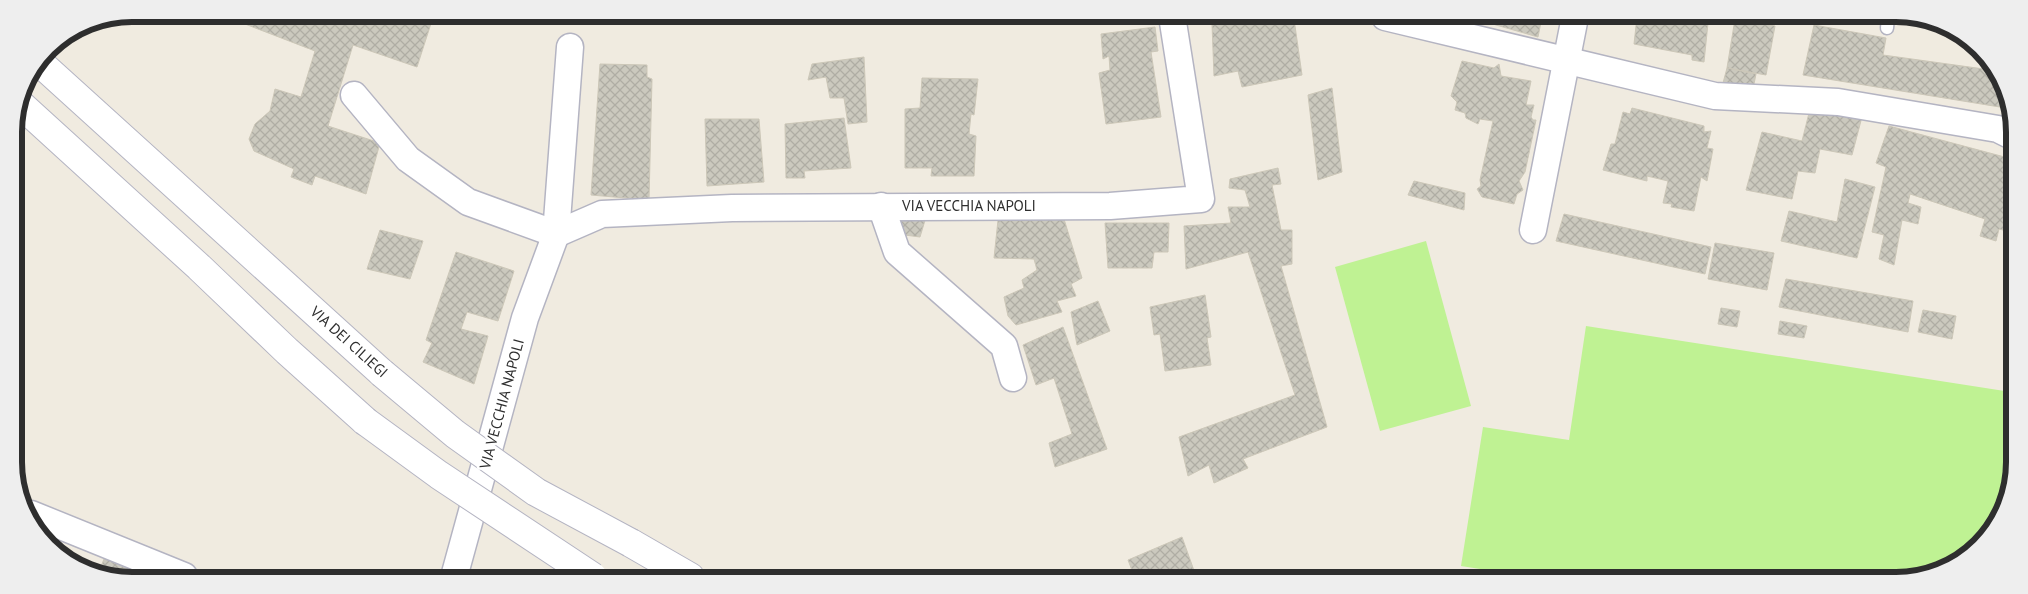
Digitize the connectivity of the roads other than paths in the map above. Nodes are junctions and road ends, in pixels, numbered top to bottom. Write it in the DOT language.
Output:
graph roads {
  1 [pos="1173,22"];
  2 [pos="1410,22"];
  3 [pos="1574,22"];
  4 [pos="570,47"];
  5 [pos="1566,60"];
  6 [pos="44,67"];
  7 [pos="354,95"];
  8 [pos="25,108"];
  9 [pos="2006,133"];
  10 [pos="881,206"];
  11 [pos="1533,230"];
  12 [pos="556,234"];
  13 [pos="1013,378"];
  14 [pos="38,517"];
  15 [pos="174,572"];
  16 [pos="455,572"];
  17 [pos="585,572"];
  18 [pos="680,572"];
  1 -- 10 [label="street, VIA VECCHIA NAPOLI"];
  2 -- 5 [label="street"];
  3 -- 5 [label="street"];
  4 -- 12 [label="street, VIA VECCHIA NAPOLI"];
  5 -- 9 [label="street"];
  5 -- 11 [label="street"];
  6 -- 18 [label="main road, VIA DEI CILIEGI, bridge"];
  7 -- 12 [label="street"];
  8 -- 17 [label="main road, bridge"];
  10 -- 12 [label="street, VIA VECCHIA NAPOLI"];
  10 -- 13 [label="street"];
  12 -- 16 [label="street, VIA VECCHIA NAPOLI"];
  14 -- 15 [label="street"];
}
